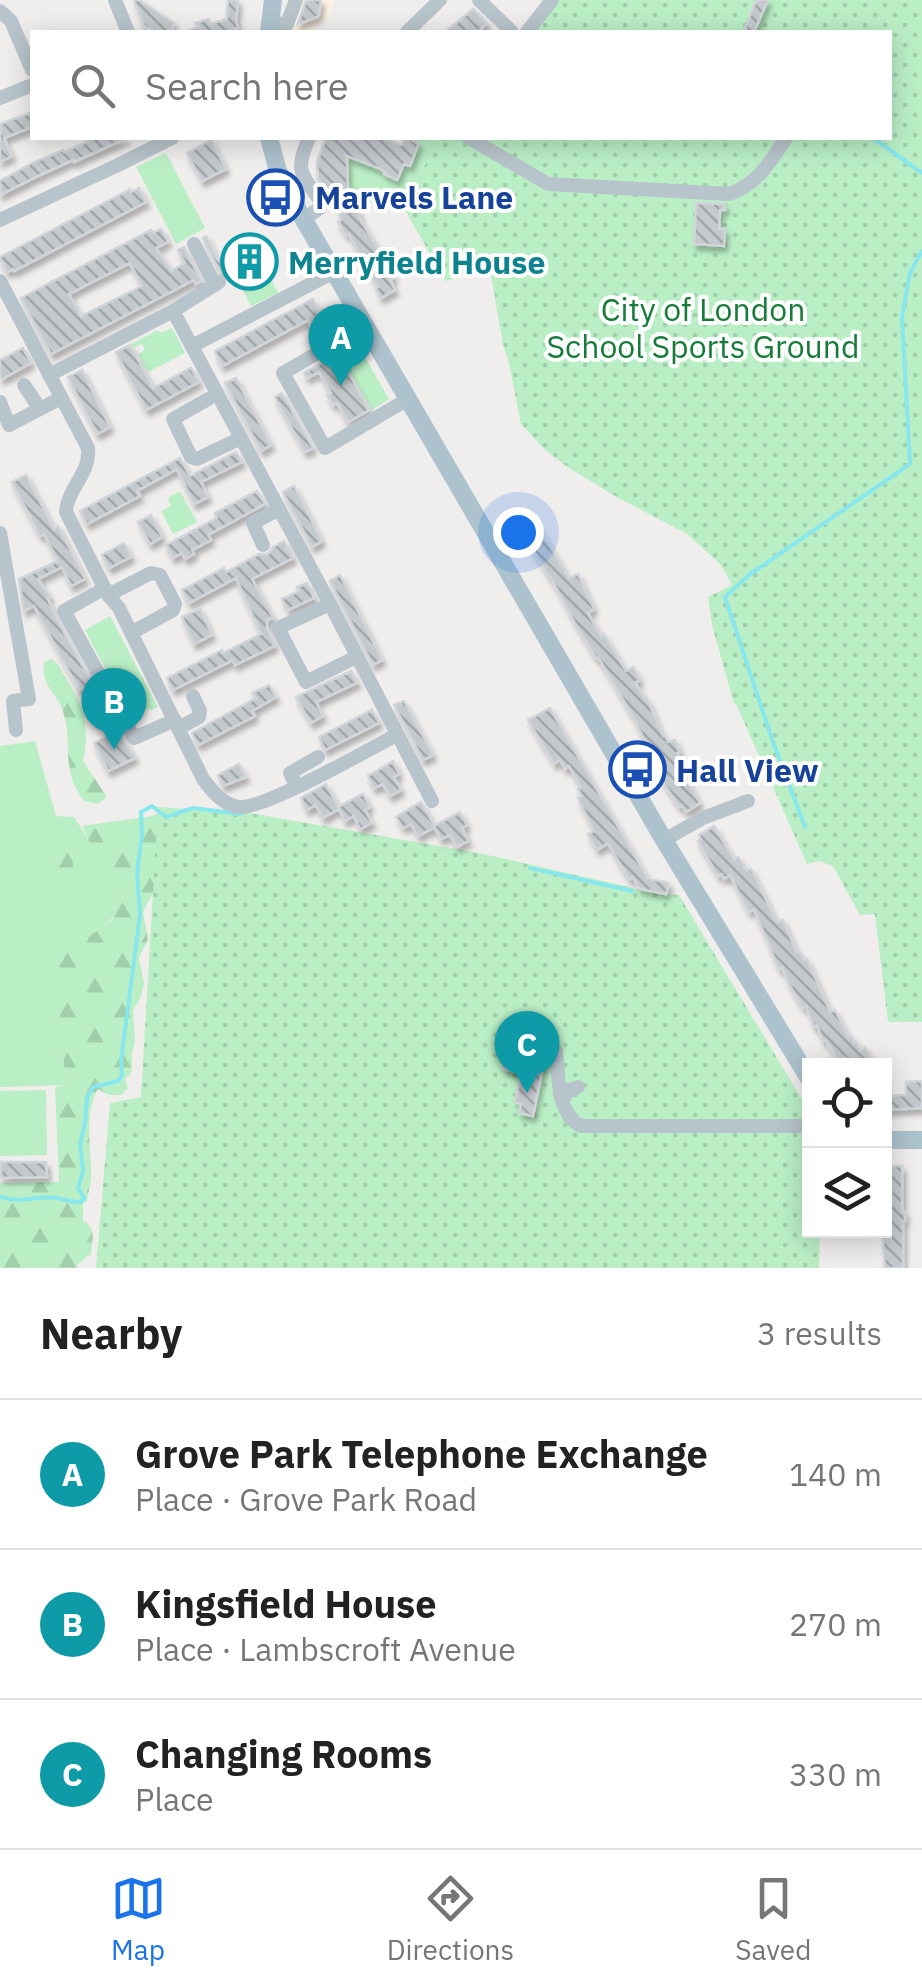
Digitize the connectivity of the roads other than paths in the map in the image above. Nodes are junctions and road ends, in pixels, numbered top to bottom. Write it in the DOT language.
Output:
graph roads {
  1 [pos="115,0"];
  2 [pos="274,0"];
  3 [pos="296,0"];
  4 [pos="440,0"];
  5 [pos="480,0"];
  6 [pos="552,0"];
  7 [pos="0,11"];
  8 [pos="270,28"];
  9 [pos="127,30"];
  10 [pos="409,30"];
  11 [pos="510,30"];
  12 [pos="529,30"];
  13 [pos="30,66"];
  14 [pos="30,86"];
  15 [pos="0,98"];
  16 [pos="168,140"];
  17 [pos="270,140"];
  18 [pos="308,140"];
  19 [pos="472,140"];
  20 [pos="784,140"];
  21 [pos="304,219"];
  22 [pos="0,220"];
  23 [pos="194,244"];
  24 [pos="334,272"];
  25 [pos="0,281"];
  26 [pos="173,310"];
  27 [pos="366,325"];
  28 [pos="192,346"];
  29 [pos="49,375"];
  30 [pos="24,384"];
  31 [pos="217,394"];
  32 [pos="61,398"];
  33 [pos="408,399"];
  34 [pos="0,402"];
  35 [pos="40,409"];
  36 [pos="241,438"];
  37 [pos="278,509"];
  38 [pos="0,533"];
  39 [pos="263,545"];
  40 [pos="106,592"];
  41 [pos="330,604"];
  42 [pos="130,633"];
  43 [pos="356,657"];
  44 [pos="193,696"];
  45 [pos="177,724"];
  46 [pos="16,730"];
  47 [pos="396,735"];
  48 [pos="318,756"];
  49 [pos="297,786"];
  50 [pos="432,801"];
  51 [pos="748,801"];
  52 [pos="664,840"];
  53 [pos="556,1051"];
  54 [pos="802,1067"];
  55 [pos="578,1087"];
  56 [pos="562,1099"];
  57 [pos="636,1112"];
  58 [pos="648,1126"];
  59 [pos="802,1126"];
  60 [pos="892,1140"];
  61 [pos="922,1140"];
  1 -- 9 [label="street"];
  2 -- 8 [label="main road"];
  3 -- 8 [label="street"];
  4 -- 10 [label="street"];
  5 -- 11 [label="street"];
  6 -- 12 [label="street"];
  7 -- 13 [label="street"];
  14 -- 15 [label="street"];
  16 -- 22 [label="street"];
  17 -- 21 [label="main road"];
  18 -- 21 [label="street"];
  19 -- 20 [label="street"];
  21 -- 24 [label="main road"];
  23 -- 26 [label="street"];
  24 -- 27 [label="main road"];
  24 -- 28 [label="street"];
  25 -- 29 [label="street"];
  26 -- 28 [label="street"];
  26 -- 29 [label="street"];
  27 -- 33 [label="main road"];
  27 -- 33 [label="street"];
  28 -- 31 [label="street"];
  29 -- 32 [label="street"];
  30 -- 35 [label="street"];
  31 -- 36 [label="street"];
  31 -- 36 [label="street"];
  32 -- 35 [label="street"];
  32 -- 40 [label="street"];
  33 -- 52 [label="main road"];
  34 -- 35 [label="street"];
  36 -- 37 [label="street"];
  37 -- 39 [label="street"];
  37 -- 41 [label="street"];
  38 -- 46 [label="street"];
  40 -- 42 [label="street"];
  40 -- 42 [label="street"];
  40 -- 45 [label="street"];
  41 -- 43 [label="street"];
  41 -- 43 [label="street"];
  42 -- 45 [label="street"];
  43 -- 47 [label="street"];
  44 -- 45 [label="street"];
  45 -- 49 [label="street"];
  47 -- 49 [label="street"];
  47 -- 50 [label="street"];
  48 -- 49 [label="street"];
  51 -- 52 [label="street"];
  52 -- 54 [label="main road"];
  53 -- 56 [label="street"];
  55 -- 56 [label="street"];
  56 -- 58 [label="street"];
  57 -- 58 [label="street"];
  58 -- 59 [label="street"];
  60 -- 61 [label="main road"];
}
